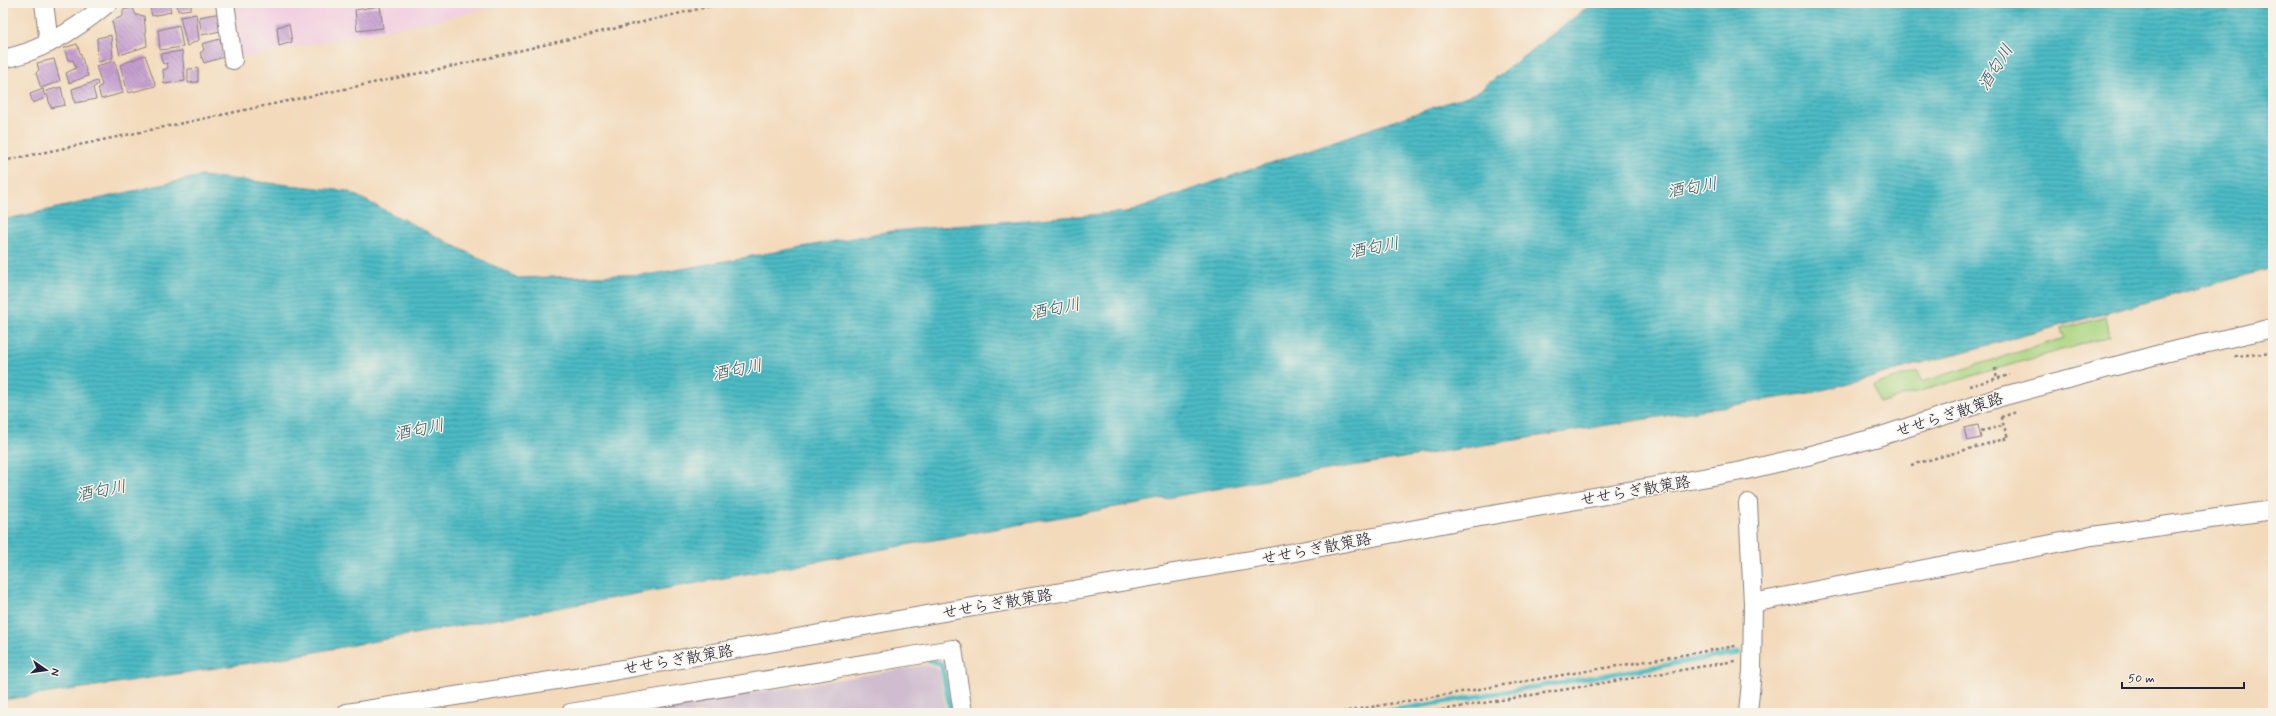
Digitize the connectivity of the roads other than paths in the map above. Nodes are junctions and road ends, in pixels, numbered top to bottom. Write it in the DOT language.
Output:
graph roads {
  1 [pos="44,3"];
  2 [pos="108,3"];
  3 [pos="225,3"];
  4 [pos="49,43"];
  5 [pos="3,59"];
  6 [pos="233,60"];
  7 [pos="2273,328"];
  8 [pos="1748,503"];
  9 [pos="2273,510"];
  10 [pos="1753,603"];
  11 [pos="347,713"];
  12 [pos="570,713"];
  13 [pos="963,713"];
  14 [pos="1748,713"];
  1 -- 4 [label="street"];
  2 -- 4 [label="street"];
  3 -- 6 [label="street"];
  4 -- 5 [label="street"];
  7 -- 11 [label="street, せせらぎ散策路"];
  8 -- 10 [label="street"];
  9 -- 10 [label="street"];
  10 -- 14 [label="street"];
  12 -- 13 [label="street"];
}
